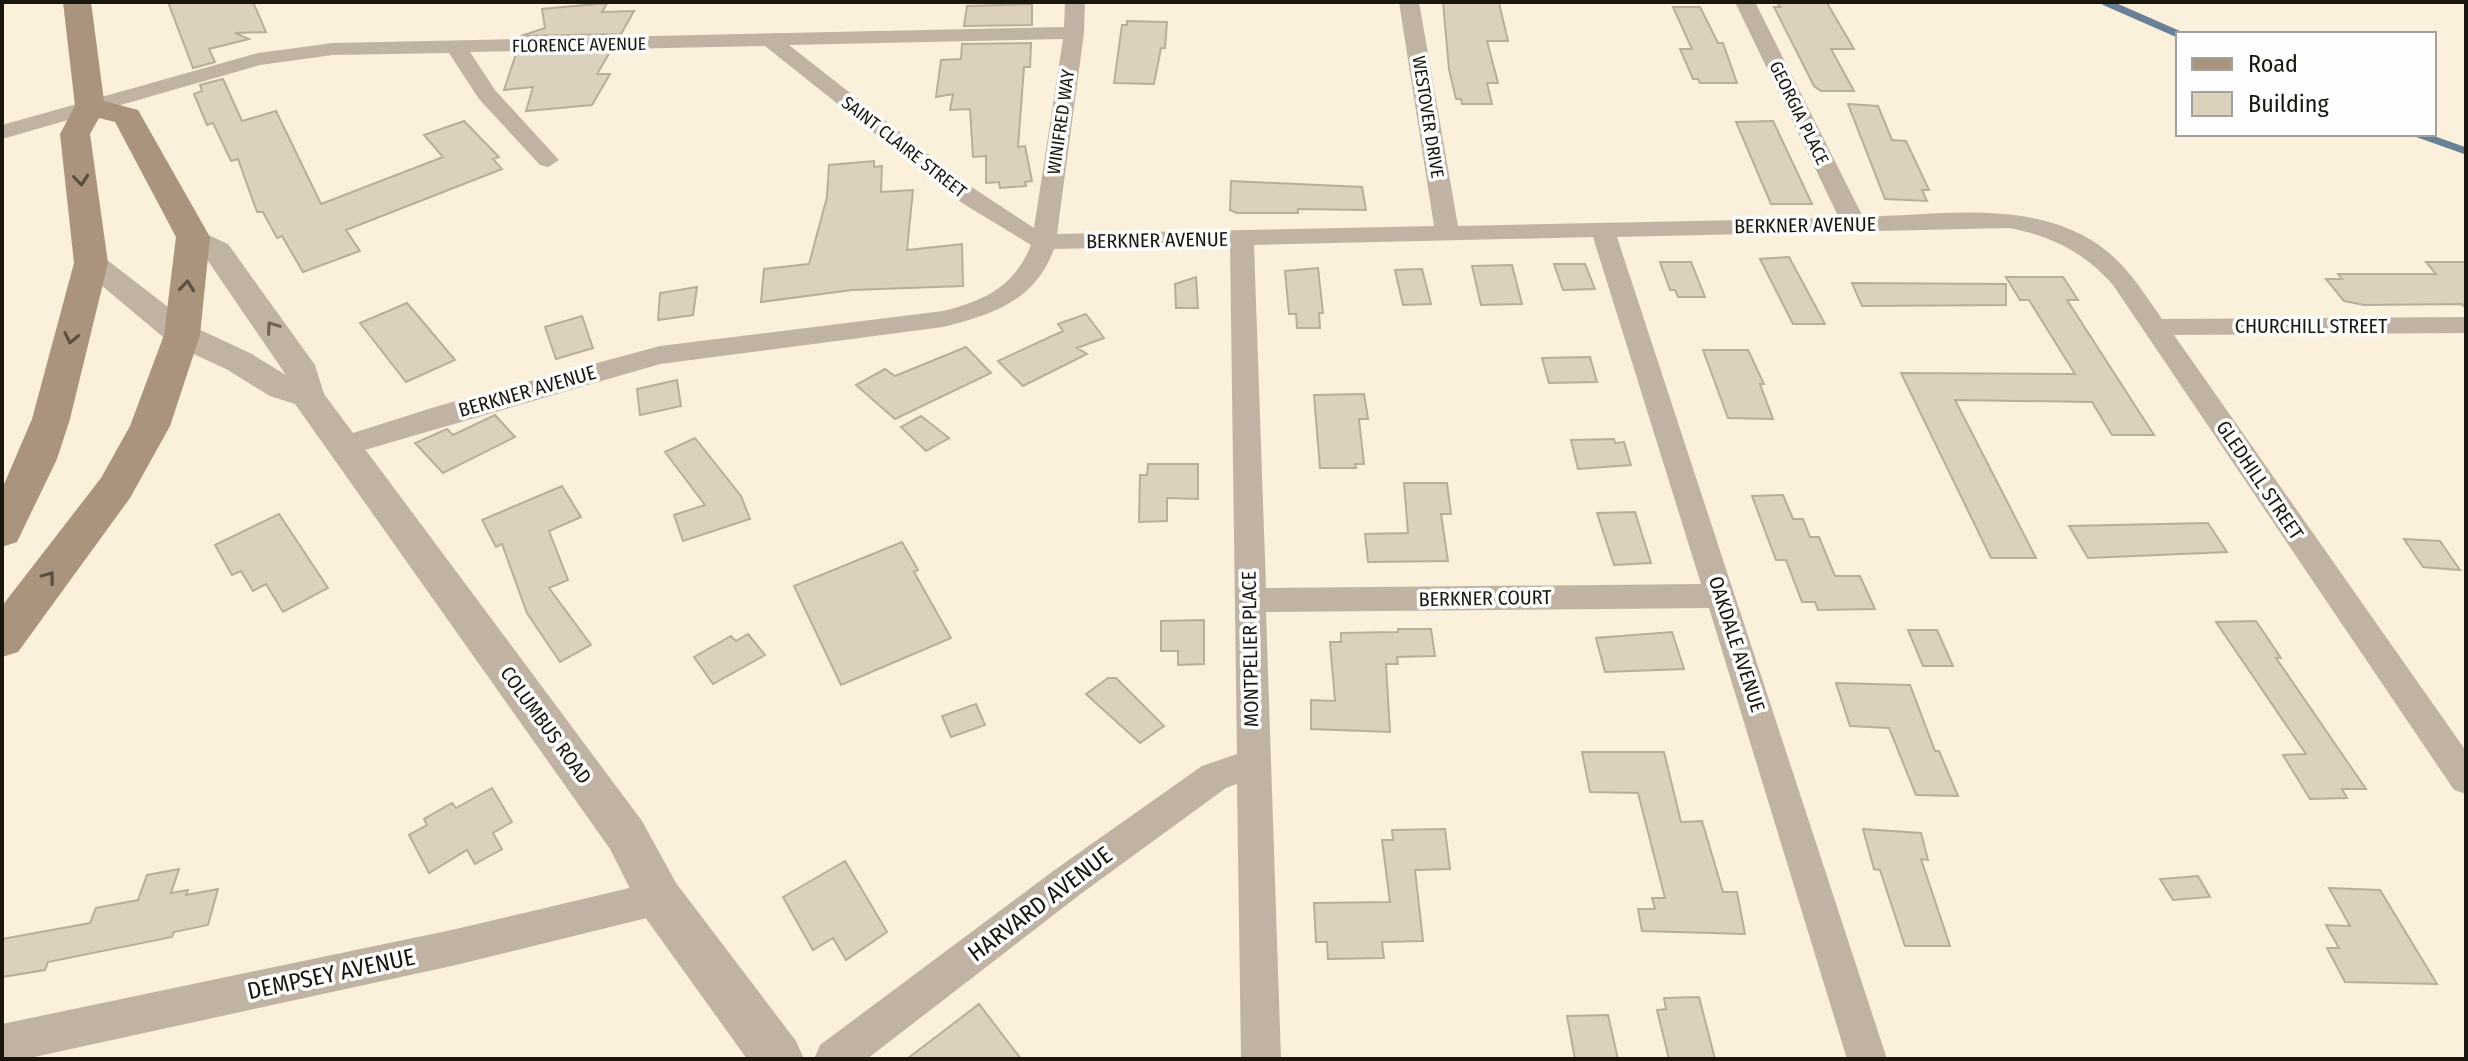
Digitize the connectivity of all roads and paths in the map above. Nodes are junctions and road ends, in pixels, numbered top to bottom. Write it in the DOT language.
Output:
graph roads {
  1 [pos="77,2"];
  2 [pos="1075,2"];
  3 [pos="1409,2"];
  4 [pos="1745,2"];
  5 [pos="1074,33"];
  6 [pos="772,41"];
  7 [pos="456,47"];
  8 [pos="90,106"];
  9 [pos="2,132"];
  10 [pos="548,160"];
  11 [pos="1854,223"];
  12 [pos="2020,223"];
  13 [pos="1603,230"];
  14 [pos="1447,232"];
  15 [pos="193,237"];
  16 [pos="1242,238"];
  17 [pos="1044,242"];
  18 [pos="91,263"];
  19 [pos="2466,325"];
  20 [pos="2155,327"];
  21 [pos="182,335"];
  22 [pos="307,396"];
  23 [pos="344,446"];
  24 [pos="2,531"];
  25 [pos="1721,596"];
  26 [pos="1249,600"];
  27 [pos="2,639"];
  28 [pos="2456,751"];
  29 [pos="1253,764"];
  30 [pos="2466,779"];
  31 [pos="659,898"];
  32 [pos="2,1044"];
  33 [pos="778,1059"];
  34 [pos="834,1059"];
  35 [pos="1261,1059"];
  36 [pos="1867,1059"];
  1 -- 8 [label="main road"];
  2 -- 5 [label="street, WINIFRED WAY"];
  3 -- 14 [label="street, WESTOVER DRIVE"];
  4 -- 11 [label="street, GEORGIA PLACE"];
  5 -- 6 [label="street, FLORENCE AVENUE"];
  5 -- 17 [label="street, WINIFRED WAY"];
  6 -- 7 [label="street, FLORENCE AVENUE"];
  6 -- 17 [label="street, SAINT CLAIRE STREET"];
  7 -- 8 [label="street, FLORENCE AVENUE"];
  7 -- 10 [label="street"];
  8 -- 9 [label="street, FLORENCE AVENUE"];
  8 -- 15 [label="main road"];
  8 -- 18 [label="main road, one-way"];
  11 -- 12 [label="street, BERKNER AVENUE"];
  11 -- 13 [label="street, BERKNER AVENUE"];
  12 -- 20 [label="street, GLEDHILL STREET"];
  13 -- 14 [label="street, BERKNER AVENUE"];
  13 -- 25 [label="street, OAKDALE AVENUE"];
  14 -- 16 [label="street, BERKNER AVENUE"];
  21 -- 15 [label="main road, one-way"];
  22 -- 15 [label="street, COLUMBUS ROAD, one-way"];
  16 -- 17 [label="street, BERKNER AVENUE"];
  16 -- 26 [label="street, MONTPELIER PLACE"];
  17 -- 23 [label="street, BERKNER AVENUE"];
  18 -- 21 [label="street"];
  18 -- 24 [label="main road, one-way"];
  19 -- 20 [label="street, CHURCHILL STREET"];
  20 -- 28 [label="street, GLEDHILL STREET"];
  21 -- 22 [label="street"];
  27 -- 21 [label="main road, one-way"];
  22 -- 23 [label="street, COLUMBUS ROAD"];
  23 -- 31 [label="street, COLUMBUS ROAD"];
  25 -- 26 [label="street, BERKNER COURT"];
  25 -- 36 [label="street, OAKDALE AVENUE"];
  26 -- 29 [label="street, MONTPELIER PLACE"];
  28 -- 30 [label="street, GLEDHILL STREET"];
  29 -- 34 [label="street, HARVARD AVENUE"];
  29 -- 35 [label="street, MONTPELIER PLACE"];
  31 -- 32 [label="street, DEMPSEY AVENUE"];
  31 -- 33 [label="street, COLUMBUS ROAD"];
}
